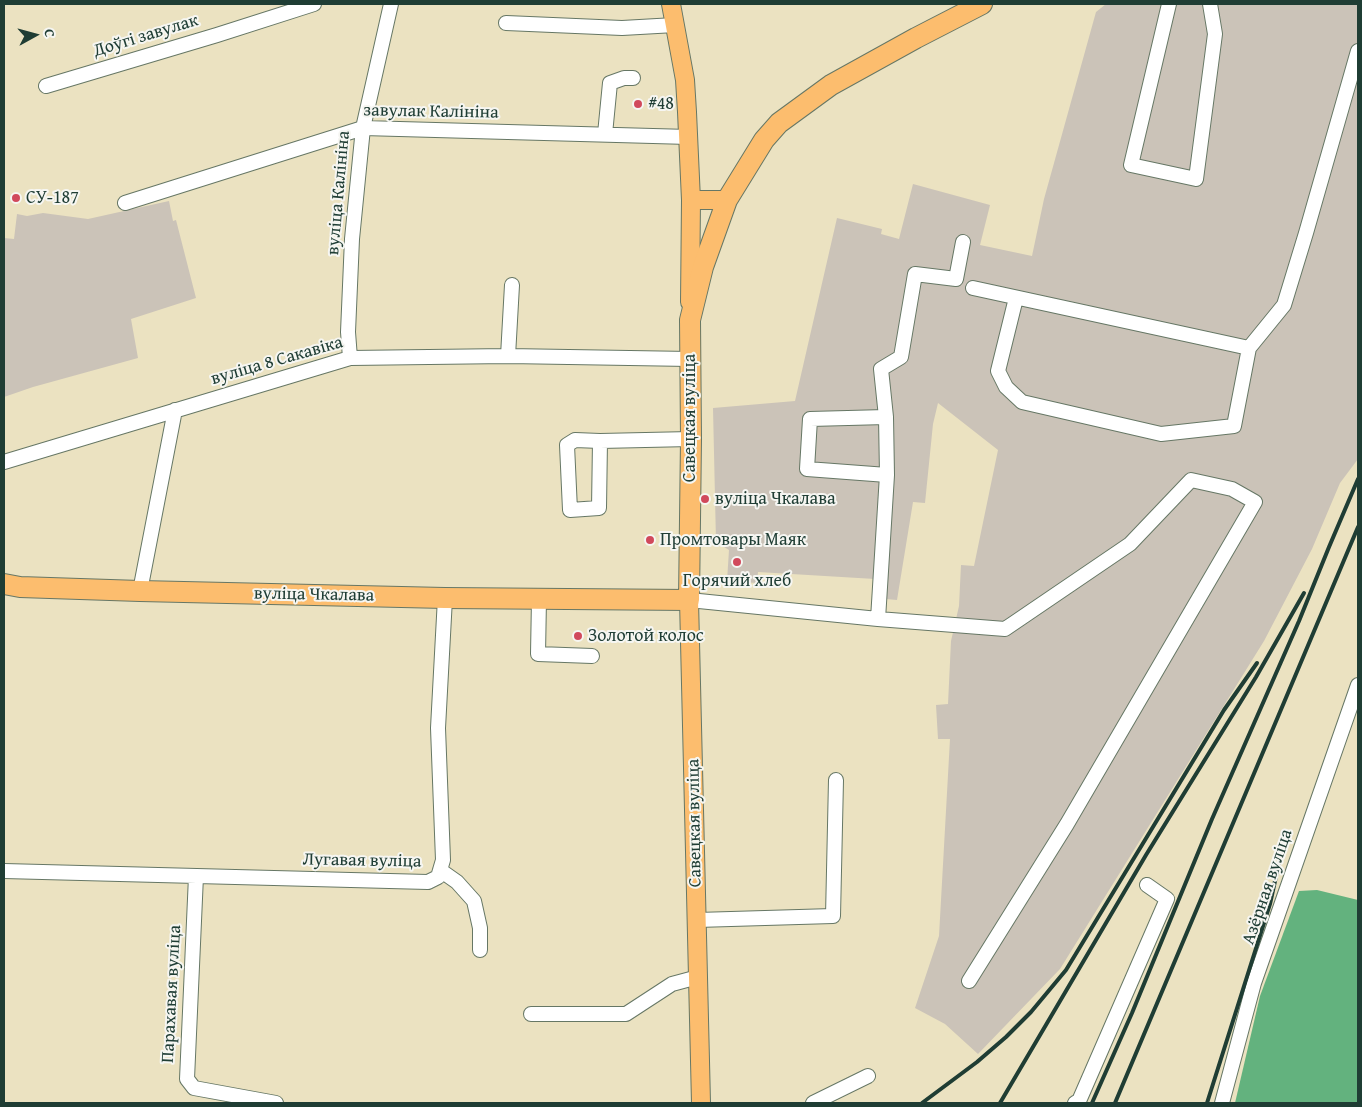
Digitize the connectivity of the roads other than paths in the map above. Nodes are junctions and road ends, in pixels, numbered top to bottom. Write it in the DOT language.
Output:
graph roads {
  1 [pos="314,4"];
  2 [pos="391,4"];
  3 [pos="671,4"];
  4 [pos="982,4"];
  5 [pos="1169,4"];
  6 [pos="1210,4"];
  7 [pos="506,23"];
  8 [pos="675,25"];
  9 [pos="1358,51"];
  10 [pos="633,78"];
  11 [pos="46,86"];
  12 [pos="363,128"];
  13 [pos="605,134"];
  14 [pos="689,137"];
  15 [pos="691,200"];
  16 [pos="727,200"];
  17 [pos="125,203"];
  18 [pos="963,242"];
  19 [pos="512,285"];
  20 [pos="973,288"];
  21 [pos="1016,298"];
  22 [pos="690,320"];
  23 [pos="1249,348"];
  24 [pos="508,356"];
  25 [pos="350,358"];
  26 [pos="690,359"];
  27 [pos="175,410"];
  28 [pos="886,417"];
  29 [pos="691,439"];
  30 [pos="600,442"];
  31 [pos="4,462"];
  32 [pos="886,475"];
  33 [pos="4,584"];
  34 [pos="140,591"];
  35 [pos="445,598"];
  36 [pos="539,599"];
  37 [pos="689,600"];
  38 [pos="878,619"];
  39 [pos="592,656"];
  40 [pos="1358,685"];
  41 [pos="836,780"];
  42 [pos="440,870"];
  43 [pos="4,871"];
  44 [pos="196,876"];
  45 [pos="1147,885"];
  46 [pos="697,920"];
  47 [pos="480,950"];
  48 [pos="698,978"];
  49 [pos="969,981"];
  50 [pos="530,1014"];
  51 [pos="868,1076"];
  52 [pos="276,1103"];
  53 [pos="701,1103"];
  54 [pos="813,1103"];
  55 [pos="1075,1103"];
  56 [pos="1222,1103"];
  1 -- 11 [label="street, Доўгі завулак"];
  2 -- 12 [label="street, вуліца Калініна"];
  3 -- 8 [label="main road, Савецкая вуліца"];
  4 -- 16 [label="highway"];
  5 -- 6 [label="street"];
  7 -- 8 [label="street"];
  8 -- 14 [label="main road, Савецкая вуліца"];
  9 -- 23 [label="street"];
  10 -- 13 [label="street"];
  12 -- 13 [label="street, завулак Калініна"];
  12 -- 17 [label="street, завулак Калініна"];
  12 -- 25 [label="street, вуліца Калініна"];
  13 -- 14 [label="street, завулак Калініна"];
  14 -- 15 [label="main road, Савецкая вуліца"];
  15 -- 16 [label="main road"];
  15 -- 22 [label="main road, Савецкая вуліца"];
  16 -- 22 [label="highway"];
  18 -- 28 [label="street"];
  19 -- 24 [label="street"];
  20 -- 21 [label="street"];
  21 -- 23 [label="street"];
  21 -- 23 [label="street"];
  22 -- 26 [label="highway, Савецкая вуліца"];
  24 -- 25 [label="street, вуліца 8 Сакавіка"];
  24 -- 26 [label="street, вуліца 8 Сакавіка"];
  25 -- 27 [label="street, вуліца 8 Сакавіка"];
  26 -- 29 [label="highway, Савецкая вуліца"];
  27 -- 31 [label="street, вуліца 8 Сакавіка"];
  27 -- 34 [label="street"];
  28 -- 32 [label="street"];
  28 -- 32 [label="street"];
  29 -- 30 [label="street"];
  29 -- 37 [label="highway, Савецкая вуліца"];
  30 -- 30 [label="street"];
  32 -- 38 [label="street"];
  33 -- 34 [label="highway, вуліца Чкалава"];
  34 -- 35 [label="highway, вуліца Чкалава"];
  35 -- 36 [label="highway, вуліца Чкалава"];
  35 -- 42 [label="street, Лугавая вуліца"];
  36 -- 37 [label="highway, вуліца Чкалава"];
  36 -- 39 [label="street"];
  37 -- 38 [label="street, вуліца Чкалава"];
  37 -- 46 [label="main road, Савецкая вуліца"];
  38 -- 49 [label="street, вуліца Чкалава"];
  40 -- 56 [label="street, Азёрная вуліца"];
  41 -- 46 [label="street"];
  42 -- 44 [label="street, Лугавая вуліца"];
  42 -- 47 [label="street"];
  43 -- 44 [label="street, Лугавая вуліца"];
  44 -- 52 [label="street, Парахавая вуліца"];
  45 -- 55 [label="street"];
  46 -- 48 [label="main road, Савецкая вуліца"];
  48 -- 50 [label="street"];
  48 -- 53 [label="main road, Савецкая вуліца"];
  51 -- 54 [label="street"];
}
